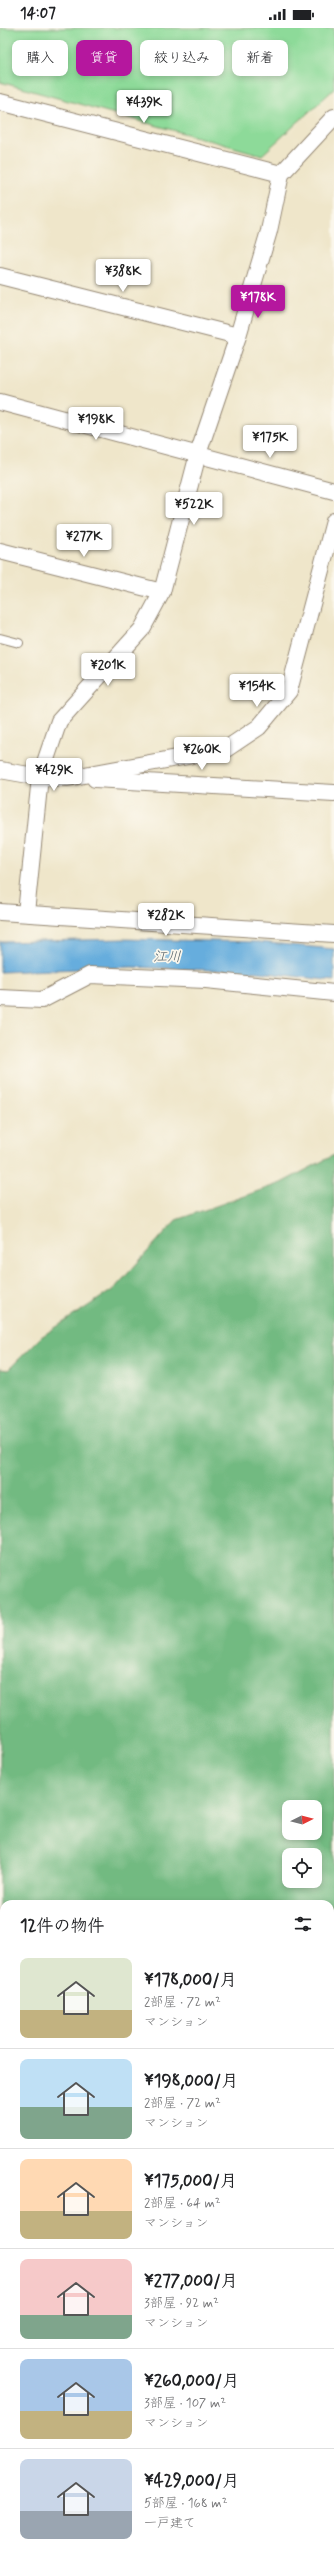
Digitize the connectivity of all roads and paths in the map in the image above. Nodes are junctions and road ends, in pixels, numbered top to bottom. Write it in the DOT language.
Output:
graph roads {
  1 [pos="0,102"];
  2 [pos="334,117"];
  3 [pos="281,174"];
  4 [pos="0,276"];
  5 [pos="238,336"];
  6 [pos="0,402"];
  7 [pos="198,454"];
  8 [pos="334,490"];
  9 [pos="334,521"];
  10 [pos="0,551"];
  11 [pos="162,592"];
  12 [pos="0,638"];
  13 [pos="19,643"];
  14 [pos="0,770"];
  15 [pos="40,777"];
  16 [pos="68,778"];
  17 [pos="334,793"];
  18 [pos="0,912"];
  19 [pos="26,913"];
  20 [pos="334,934"];
  21 [pos="334,994"];
  22 [pos="0,998"];
  1 -- 3 [label="street"];
  2 -- 3 [label="street"];
  3 -- 5 [label="street"];
  4 -- 5 [label="street"];
  5 -- 7 [label="street"];
  6 -- 7 [label="street"];
  7 -- 8 [label="street"];
  7 -- 11 [label="street"];
  9 -- 16 [label="street"];
  10 -- 11 [label="street"];
  11 -- 15 [label="street"];
  12 -- 13 [label="lane"];
  14 -- 15 [label="street"];
  15 -- 16 [label="street"];
  15 -- 19 [label="street"];
  16 -- 17 [label="street"];
  18 -- 19 [label="street"];
  19 -- 20 [label="street"];
  21 -- 22 [label="street"];
}
